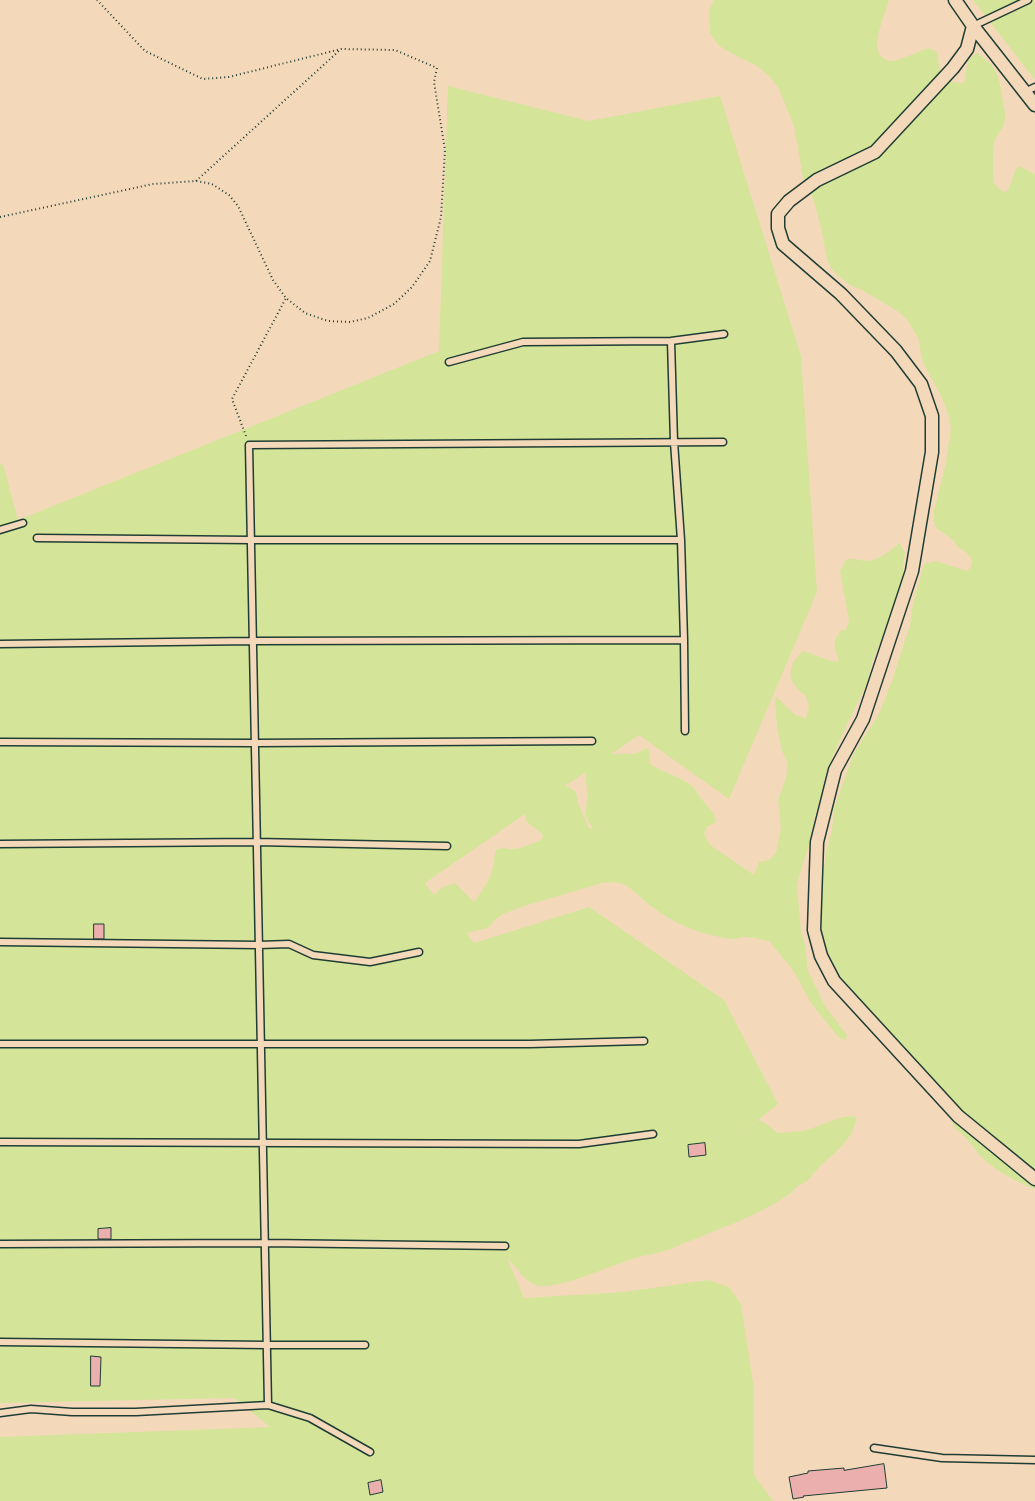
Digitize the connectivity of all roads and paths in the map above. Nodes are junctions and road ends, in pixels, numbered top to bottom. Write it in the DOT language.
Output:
graph roads {
  1 [pos="97,0"];
  2 [pos="955,0"];
  3 [pos="1028,0"];
  4 [pos="973,26"];
  5 [pos="341,49"];
  6 [pos="1030,90"];
  7 [pos="1035,105"];
  8 [pos="196,181"];
  9 [pos="0,217"];
  10 [pos="286,298"];
  11 [pos="724,334"];
  12 [pos="670,341"];
  13 [pos="449,362"];
  14 [pos="674,442"];
  15 [pos="723,442"];
  16 [pos="249,445"];
  17 [pos="23,523"];
  18 [pos="0,530"];
  19 [pos="37,538"];
  20 [pos="251,540"];
  21 [pos="681,540"];
  22 [pos="684,640"];
  23 [pos="253,641"];
  24 [pos="0,644"];
  25 [pos="685,731"];
  26 [pos="592,741"];
  27 [pos="0,742"];
  28 [pos="255,744"];
  29 [pos="257,842"];
  30 [pos="0,844"];
  31 [pos="447,846"];
  32 [pos="0,942"];
  33 [pos="259,945"];
  34 [pos="419,952"];
  35 [pos="644,1041"];
  36 [pos="0,1044"];
  37 [pos="261,1044"];
  38 [pos="653,1134"];
  39 [pos="0,1142"];
  40 [pos="263,1142"];
  41 [pos="1035,1179"];
  42 [pos="265,1243"];
  43 [pos="0,1244"];
  44 [pos="506,1246"];
  45 [pos="0,1342"];
  46 [pos="267,1345"];
  47 [pos="365,1345"];
  48 [pos="268,1405"];
  49 [pos="0,1413"];
  50 [pos="874,1448"];
  51 [pos="370,1452"];
  52 [pos="1035,1460"];
  1 -- 5 [label="path"];
  2 -- 4 [label="street"];
  3 -- 4 [label="lane"];
  4 -- 6 [label="street"];
  4 -- 41 [label="street"];
  5 -- 8 [label="path"];
  5 -- 10 [label="path"];
  6 -- 7 [label="street"];
  8 -- 9 [label="path"];
  8 -- 10 [label="path"];
  10 -- 16 [label="path"];
  11 -- 12 [label="lane"];
  12 -- 13 [label="lane"];
  12 -- 14 [label="lane"];
  14 -- 15 [label="lane"];
  14 -- 16 [label="lane"];
  14 -- 21 [label="lane"];
  16 -- 20 [label="lane"];
  17 -- 18 [label="lane"];
  19 -- 20 [label="lane"];
  20 -- 21 [label="lane"];
  20 -- 23 [label="lane"];
  21 -- 22 [label="lane"];
  22 -- 23 [label="lane"];
  22 -- 25 [label="lane"];
  23 -- 24 [label="lane"];
  23 -- 28 [label="lane"];
  26 -- 28 [label="lane"];
  27 -- 28 [label="lane"];
  28 -- 29 [label="lane"];
  29 -- 30 [label="lane"];
  29 -- 31 [label="lane"];
  29 -- 33 [label="lane"];
  32 -- 33 [label="lane"];
  33 -- 34 [label="lane"];
  33 -- 37 [label="lane"];
  35 -- 37 [label="lane"];
  36 -- 37 [label="lane"];
  37 -- 40 [label="lane"];
  38 -- 40 [label="lane"];
  39 -- 40 [label="lane"];
  40 -- 42 [label="lane"];
  42 -- 43 [label="lane"];
  42 -- 44 [label="lane"];
  42 -- 46 [label="lane"];
  45 -- 46 [label="lane"];
  46 -- 47 [label="lane"];
  46 -- 48 [label="lane"];
  48 -- 49 [label="lane"];
  48 -- 51 [label="lane"];
  50 -- 52 [label="lane"];
}
